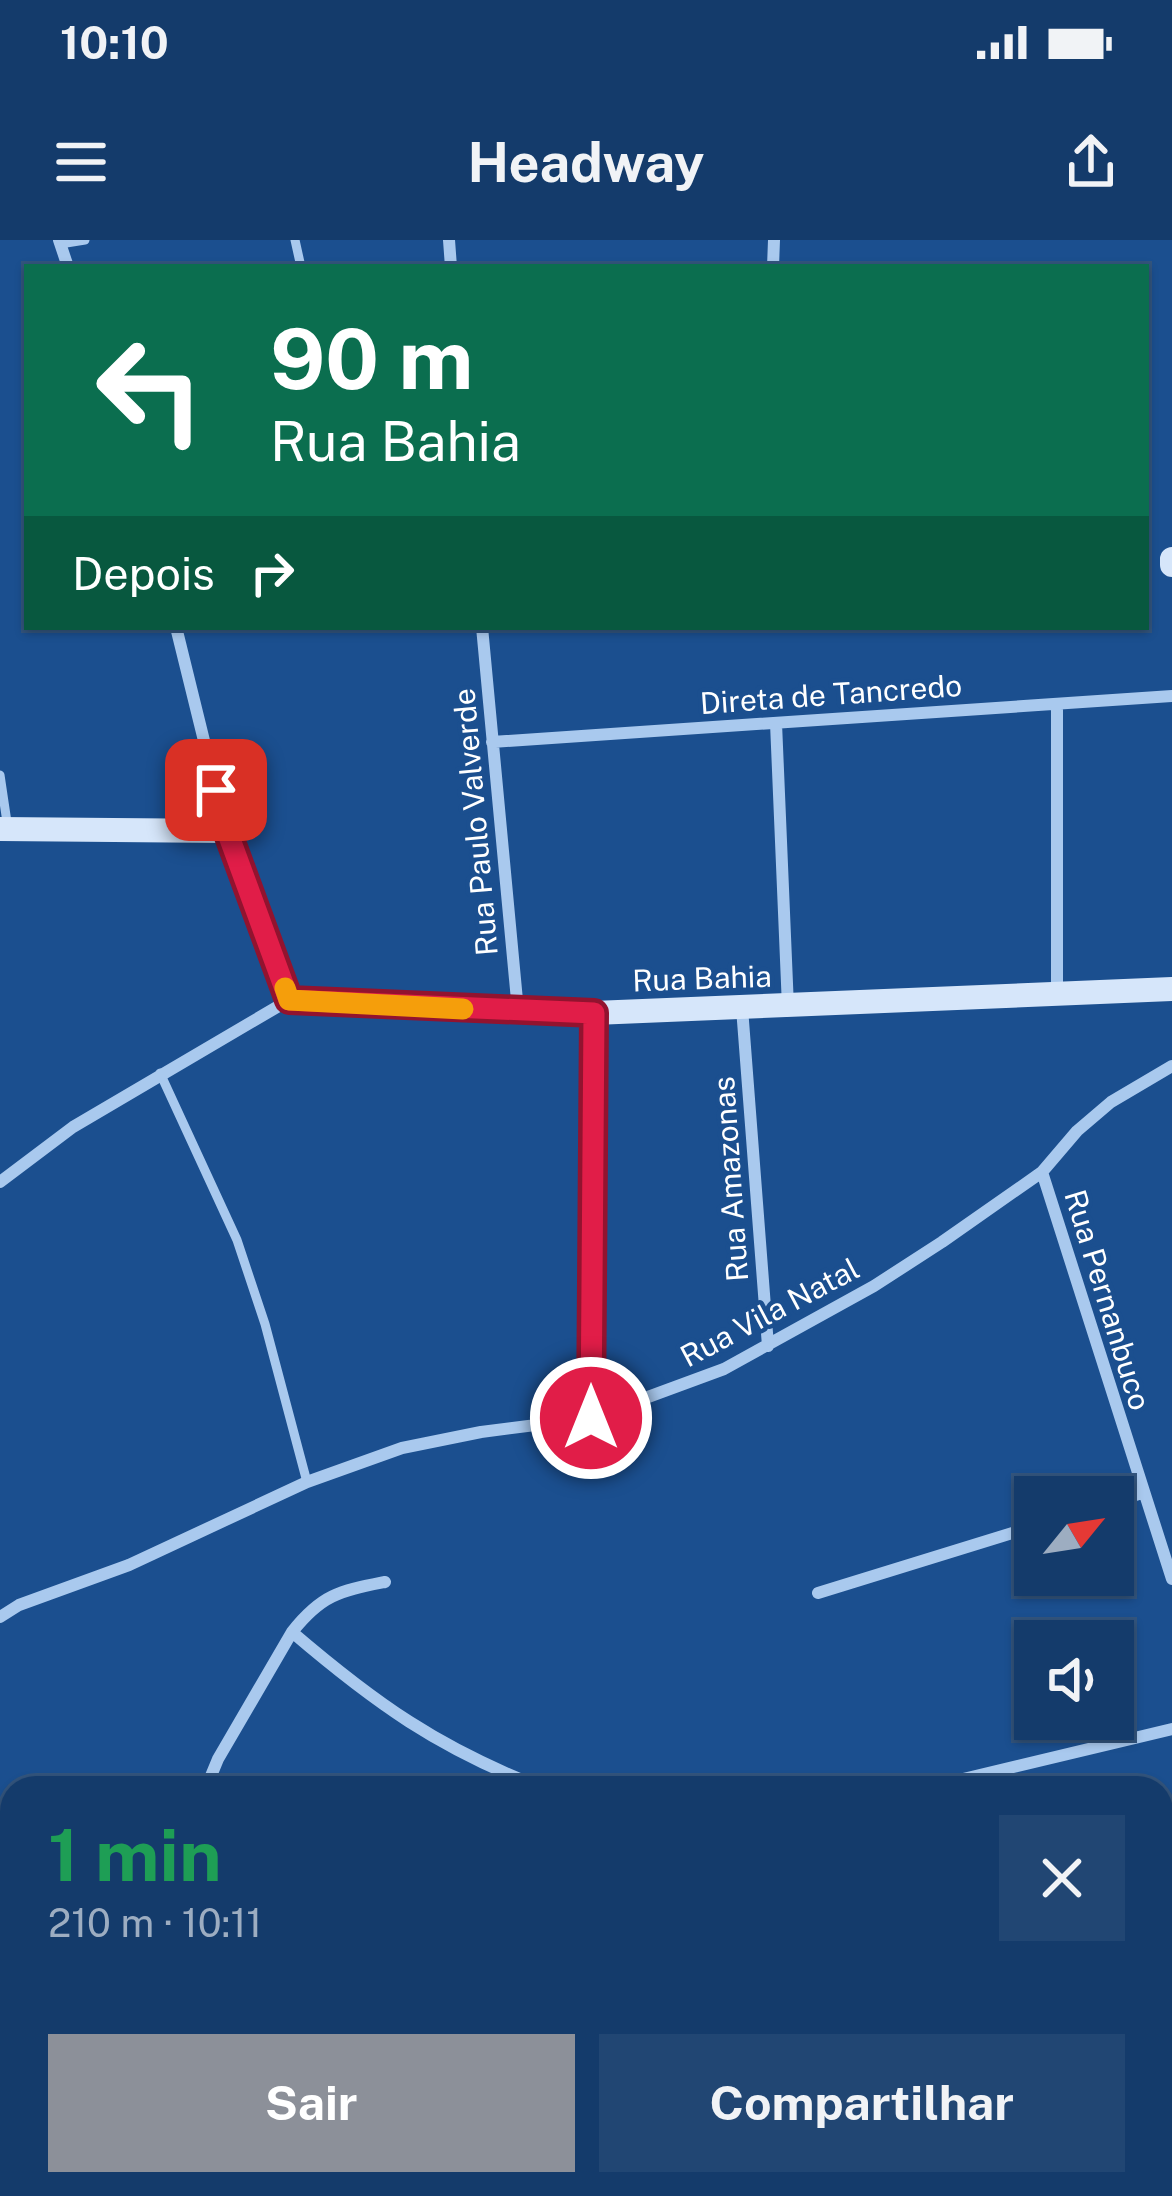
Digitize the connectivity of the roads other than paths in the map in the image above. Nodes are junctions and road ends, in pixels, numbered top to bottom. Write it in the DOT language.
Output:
graph roads {
  1 [pos="85,240"];
  2 [pos="60,242"];
  3 [pos="177,630"];
  4 [pos="482,630"];
  5 [pos="1172,696"];
  6 [pos="1057,704"];
  7 [pos="776,723"];
  8 [pos="492,742"];
  9 [pos="0,775"];
  10 [pos="4,830"];
  11 [pos="227,831"];
  12 [pos="1172,989"];
  13 [pos="1058,995"];
  14 [pos="289,1000"];
  15 [pos="788,1006"];
  16 [pos="742,1008"];
  17 [pos="518,1012"];
  18 [pos="594,1013"];
  19 [pos="1172,1066"];
  20 [pos="160,1073"];
  21 [pos="1042,1172"];
  22 [pos="0,1181"];
  23 [pos="768,1346"];
  24 [pos="591,1418"];
  25 [pos="307,1482"];
  26 [pos="1142,1493"];
  27 [pos="1134,1495"];
  28 [pos="1014,1532"];
  29 [pos="1172,1579"];
  30 [pos="386,1582"];
  31 [pos="818,1593"];
  32 [pos="0,1617"];
  33 [pos="292,1632"];
  34 [pos="1172,1730"];
  35 [pos="211,1776"];
  36 [pos="515,1776"];
  37 [pos="977,1776"];
  1 -- 2 [label="lane"];
  3 -- 11 [label="street"];
  4 -- 8 [label="street, Rua Paulo Valverde"];
  5 -- 6 [label="street, Direta de Tancredo"];
  6 -- 7 [label="street, Direta de Tancredo"];
  6 -- 13 [label="street"];
  7 -- 8 [label="street, Direta de Tancredo"];
  7 -- 15 [label="street"];
  8 -- 17 [label="street, Rua Paulo Valverde"];
  9 -- 10 [label="lane"];
  10 -- 11 [label="street"];
  11 -- 14 [label="street"];
  12 -- 13 [label="street, Rua Bahia"];
  13 -- 15 [label="street, Rua Bahia"];
  14 -- 17 [label="street, Rua Bahia"];
  14 -- 20 [label="street"];
  15 -- 16 [label="street, Rua Bahia"];
  16 -- 18 [label="street, Rua Bahia"];
  16 -- 23 [label="street, Rua Amazonas"];
  17 -- 18 [label="street, Rua Bahia"];
  18 -- 24 [label="street"];
  19 -- 21 [label="street, Rua Vila Natal"];
  20 -- 22 [label="street"];
  20 -- 25 [label="lane"];
  21 -- 23 [label="street, Rua Vila Natal"];
  21 -- 26 [label="street, Rua Pernanbuco"];
  23 -- 24 [label="street, Rua Vila Natal"];
  24 -- 25 [label="street, Rua Vila Natal"];
  25 -- 32 [label="street, Rua Vila Natal"];
  26 -- 27 [label="street"];
  26 -- 29 [label="street, Rua Pernanbuco"];
  28 -- 31 [label="street"];
  30 -- 33 [label="street"];
  33 -- 35 [label="street"];
  33 -- 36 [label="street"];
  34 -- 37 [label="street"];
}
